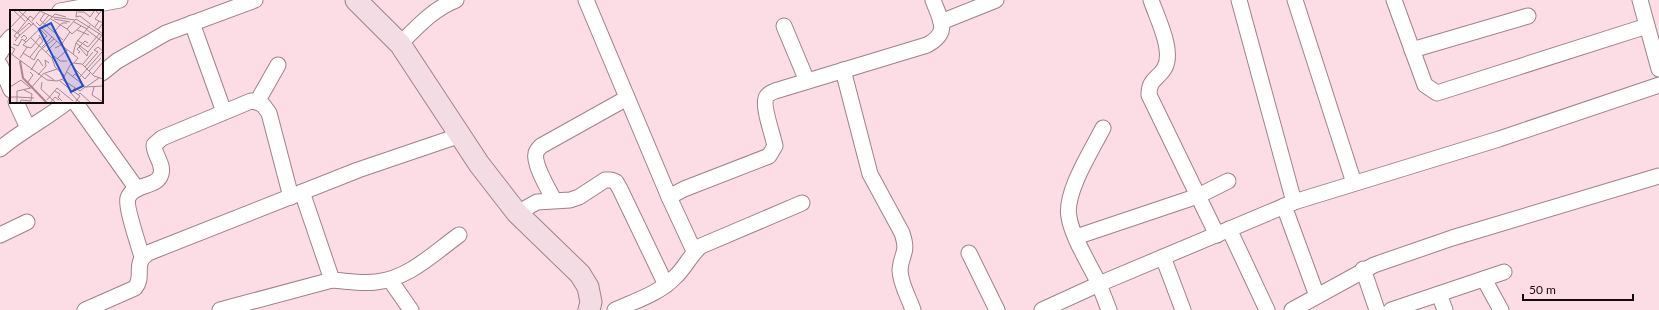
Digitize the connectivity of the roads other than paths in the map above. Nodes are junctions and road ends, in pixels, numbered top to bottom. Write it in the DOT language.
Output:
graph roads {
  1 [pos="120,0"];
  2 [pos="255,0"];
  3 [pos="356,0"];
  4 [pos="456,0"];
  5 [pos="586,0"];
  6 [pos="933,0"];
  7 [pos="996,0"];
  8 [pos="1151,0"];
  9 [pos="1239,0"];
  10 [pos="1295,0"];
  11 [pos="1394,0"];
  12 [pos="1640,0"];
  13 [pos="65,10"];
  14 [pos="1528,16"];
  15 [pos="941,22"];
  16 [pos="192,23"];
  17 [pos="784,26"];
  18 [pos="1647,26"];
  19 [pos="400,44"];
  20 [pos="1412,50"];
  21 [pos="0,65"];
  22 [pos="278,65"];
  23 [pos="1659,69"];
  24 [pos="843,70"];
  25 [pos="103,72"];
  26 [pos="807,81"];
  27 [pos="1659,85"];
  28 [pos="10,88"];
  29 [pos="627,98"];
  30 [pos="257,102"];
  31 [pos="16,103"];
  32 [pos="66,103"];
  33 [pos="77,103"];
  34 [pos="224,112"];
  35 [pos="28,128"];
  36 [pos="1103,128"];
  37 [pos="461,135"];
  38 [pos="0,149"];
  39 [pos="1659,176"];
  40 [pos="1228,181"];
  41 [pos="1354,184"];
  42 [pos="137,189"];
  43 [pos="296,195"];
  44 [pos="1198,196"];
  45 [pos="669,197"];
  46 [pos="554,200"];
  47 [pos="802,203"];
  48 [pos="1289,204"];
  49 [pos="517,213"];
  50 [pos="27,222"];
  51 [pos="1223,232"];
  52 [pos="0,235"];
  53 [pos="459,235"];
  54 [pos="1076,237"];
  55 [pos="694,252"];
  56 [pos="969,253"];
  57 [pos="142,257"];
  58 [pos="1163,257"];
  59 [pos="1363,269"];
  60 [pos="1504,272"];
  61 [pos="1484,279"];
  62 [pos="332,280"];
  63 [pos="390,280"];
  64 [pos="1099,284"];
  65 [pos="666,286"];
  66 [pos="1439,294"];
  67 [pos="1317,296"];
  68 [pos="94,308"];
  69 [pos="220,310"];
  70 [pos="411,310"];
  71 [pos="589,310"];
  72 [pos="615,310"];
  73 [pos="913,310"];
  74 [pos="996,310"];
  75 [pos="1042,310"];
  76 [pos="1109,310"];
  77 [pos="1183,310"];
  78 [pos="1267,310"];
  79 [pos="1292,310"];
  80 [pos="1377,310"];
  81 [pos="1390,310"];
  82 [pos="1445,310"];
  83 [pos="1501,310"];
  1 -- 13 [label="street"];
  2 -- 16 [label="street"];
  3 -- 19 [label="street"];
  4 -- 19 [label="street"];
  5 -- 29 [label="street"];
  6 -- 15 [label="street"];
  7 -- 15 [label="street"];
  8 -- 44 [label="street"];
  9 -- 48 [label="street"];
  10 -- 41 [label="street"];
  11 -- 20 [label="street"];
  12 -- 18 [label="street"];
  14 -- 20 [label="street"];
  15 -- 24 [label="street"];
  16 -- 25 [label="street"];
  16 -- 34 [label="street"];
  17 -- 26 [label="street"];
  18 -- 20 [label="street"];
  18 -- 23 [label="street"];
  19 -- 37 [label="street"];
  21 -- 28 [label="street"];
  22 -- 30 [label="street"];
  24 -- 26 [label="street"];
  24 -- 73 [label="street"];
  26 -- 45 [label="street"];
  27 -- 41 [label="street"];
  29 -- 45 [label="street"];
  29 -- 46 [label="street"];
  30 -- 34 [label="street"];
  30 -- 43 [label="street"];
  31 -- 35 [label="street"];
  32 -- 35 [label="street"];
  33 -- 42 [label="street"];
  34 -- 42 [label="street"];
  35 -- 38 [label="street"];
  36 -- 54 [label="street"];
  37 -- 43 [label="street"];
  37 -- 49 [label="street"];
  39 -- 59 [label="street"];
  40 -- 44 [label="street"];
  41 -- 48 [label="street"];
  42 -- 57 [label="street"];
  43 -- 57 [label="street"];
  43 -- 62 [label="street"];
  44 -- 51 [label="street"];
  44 -- 54 [label="street"];
  45 -- 55 [label="street"];
  46 -- 49 [label="street"];
  46 -- 65 [label="street"];
  47 -- 55 [label="street"];
  48 -- 51 [label="street"];
  48 -- 67 [label="street"];
  49 -- 71 [label="street"];
  50 -- 52 [label="street"];
  51 -- 58 [label="street"];
  51 -- 78 [label="street"];
  53 -- 63 [label="street"];
  54 -- 64 [label="street"];
  55 -- 65 [label="street"];
  56 -- 74 [label="street"];
  57 -- 68 [label="street"];
  58 -- 64 [label="street"];
  58 -- 77 [label="street"];
  59 -- 67 [label="street"];
  59 -- 80 [label="street"];
  60 -- 61 [label="street"];
  61 -- 66 [label="street"];
  61 -- 83 [label="street"];
  62 -- 63 [label="street"];
  62 -- 69 [label="street"];
  63 -- 70 [label="street"];
  64 -- 75 [label="street"];
  64 -- 76 [label="street"];
  65 -- 72 [label="street"];
  66 -- 81 [label="street"];
  66 -- 82 [label="street"];
  67 -- 79 [label="street"];
}
